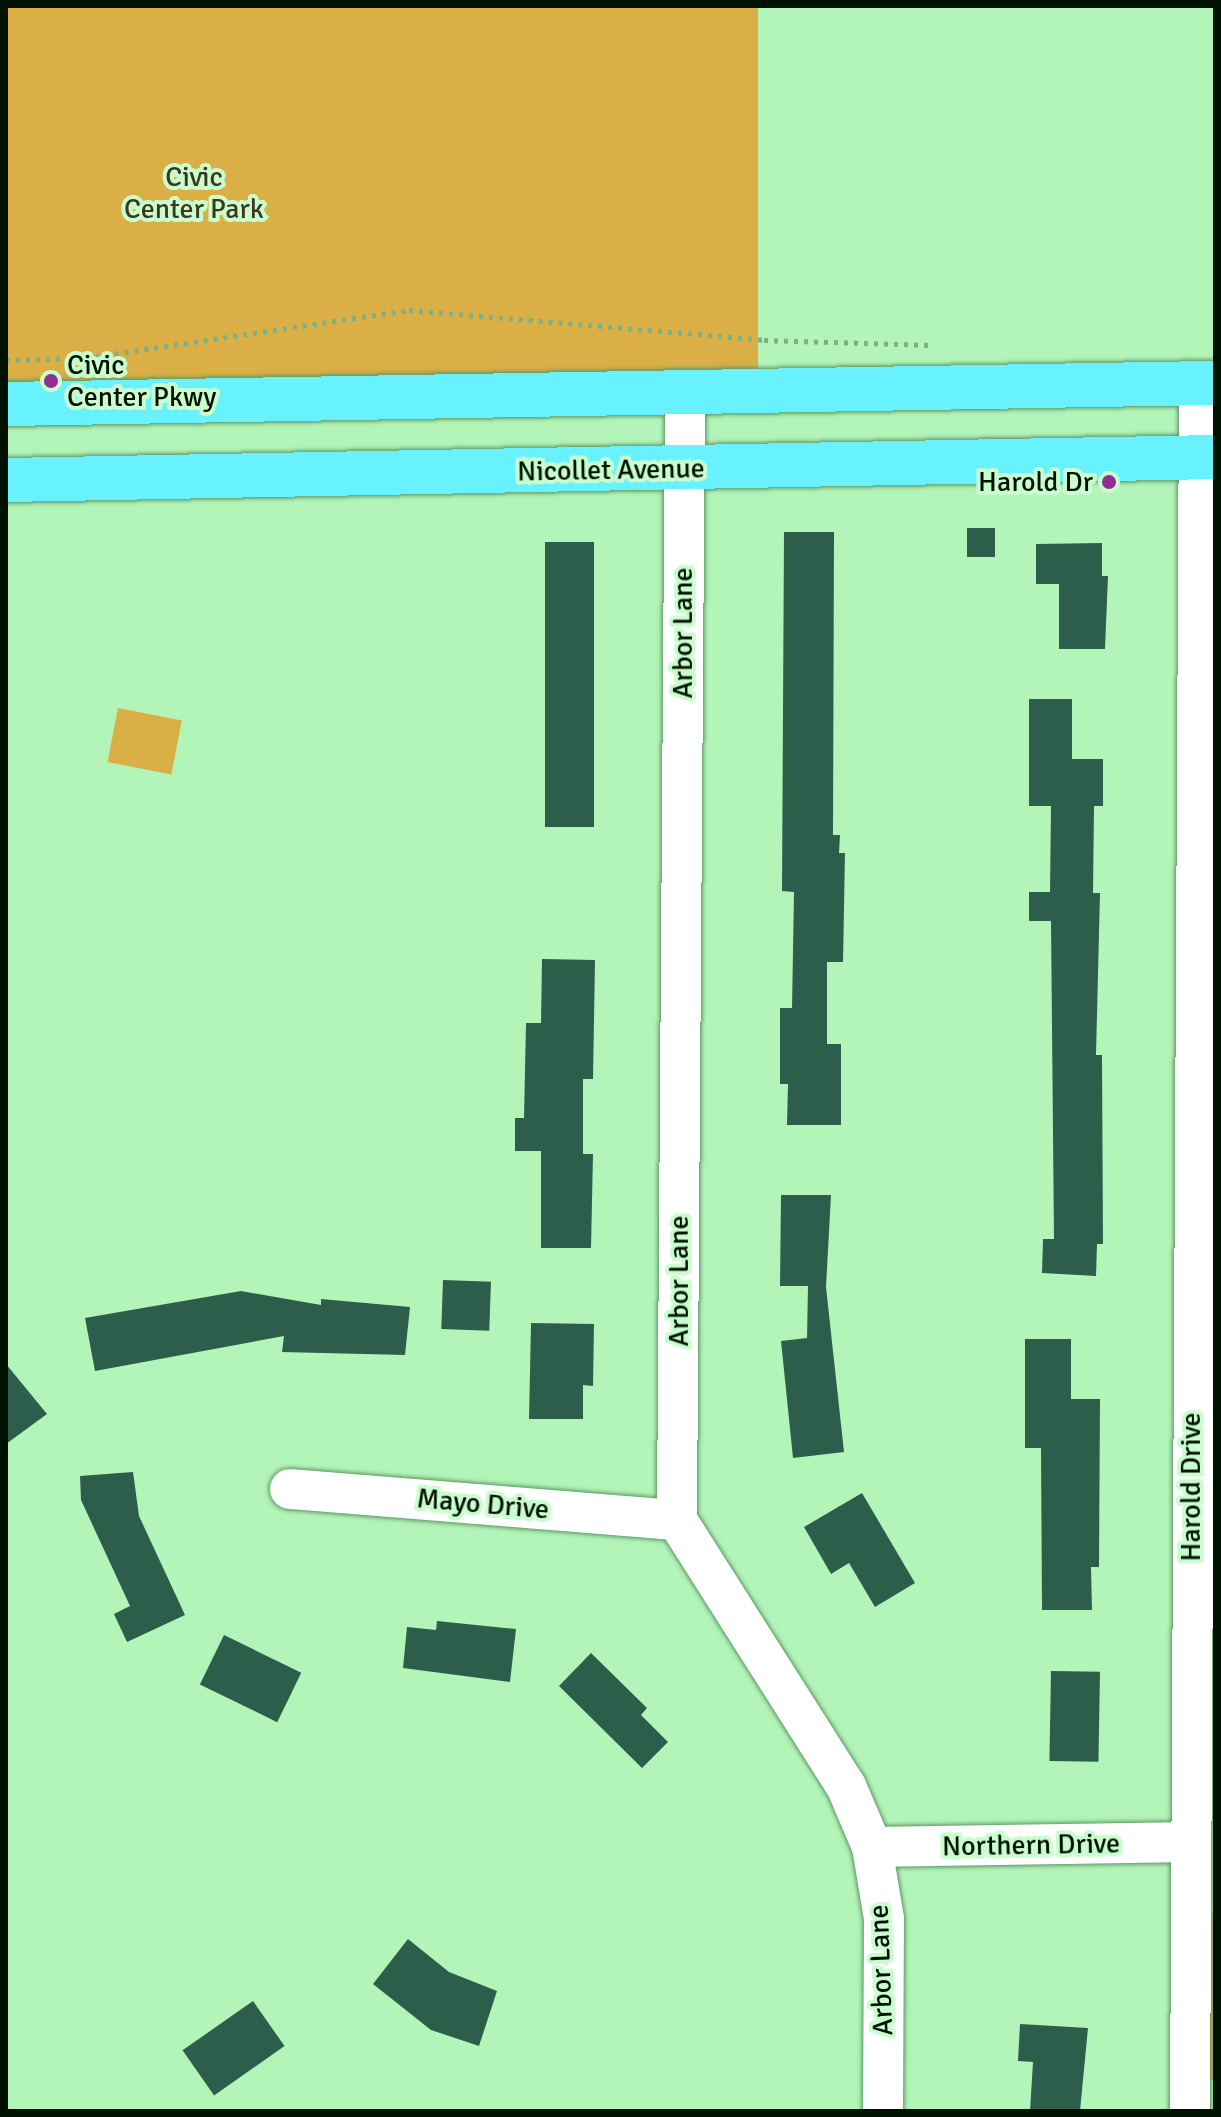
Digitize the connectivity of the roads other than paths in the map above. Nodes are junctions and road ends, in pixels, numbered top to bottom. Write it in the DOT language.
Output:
graph roads {
  1 [pos="1207,384"];
  2 [pos="685,395"];
  3 [pos="6,404"];
  4 [pos="1207,458"];
  5 [pos="683,469"];
  6 [pos="6,480"];
  7 [pos="290,1489"];
  8 [pos="677,1520"];
  9 [pos="1202,1681"];
  10 [pos="1190,1842"];
  11 [pos="872,1847"];
  12 [pos="1203,1988"];
  13 [pos="883,2111"];
  14 [pos="1190,2111"];
  1 -- 2 [label="main road"];
  1 -- 4 [label="street, Harold Drive"];
  2 -- 3 [label="main road"];
  2 -- 5 [label="street, Arbor Lane"];
  4 -- 5 [label="main road, Nicollet Avenue"];
  4 -- 9 [label="street, Harold Drive"];
  5 -- 6 [label="main road, Nicollet Avenue"];
  5 -- 8 [label="street, Arbor Lane"];
  7 -- 8 [label="street, Mayo Drive"];
  8 -- 11 [label="street, Arbor Lane"];
  9 -- 10 [label="street, Harold Drive"];
  10 -- 11 [label="street, Northern Drive"];
  10 -- 12 [label="street, Harold Drive"];
  11 -- 13 [label="street, Arbor Lane"];
  12 -- 14 [label="street, Harold Drive"];
}
